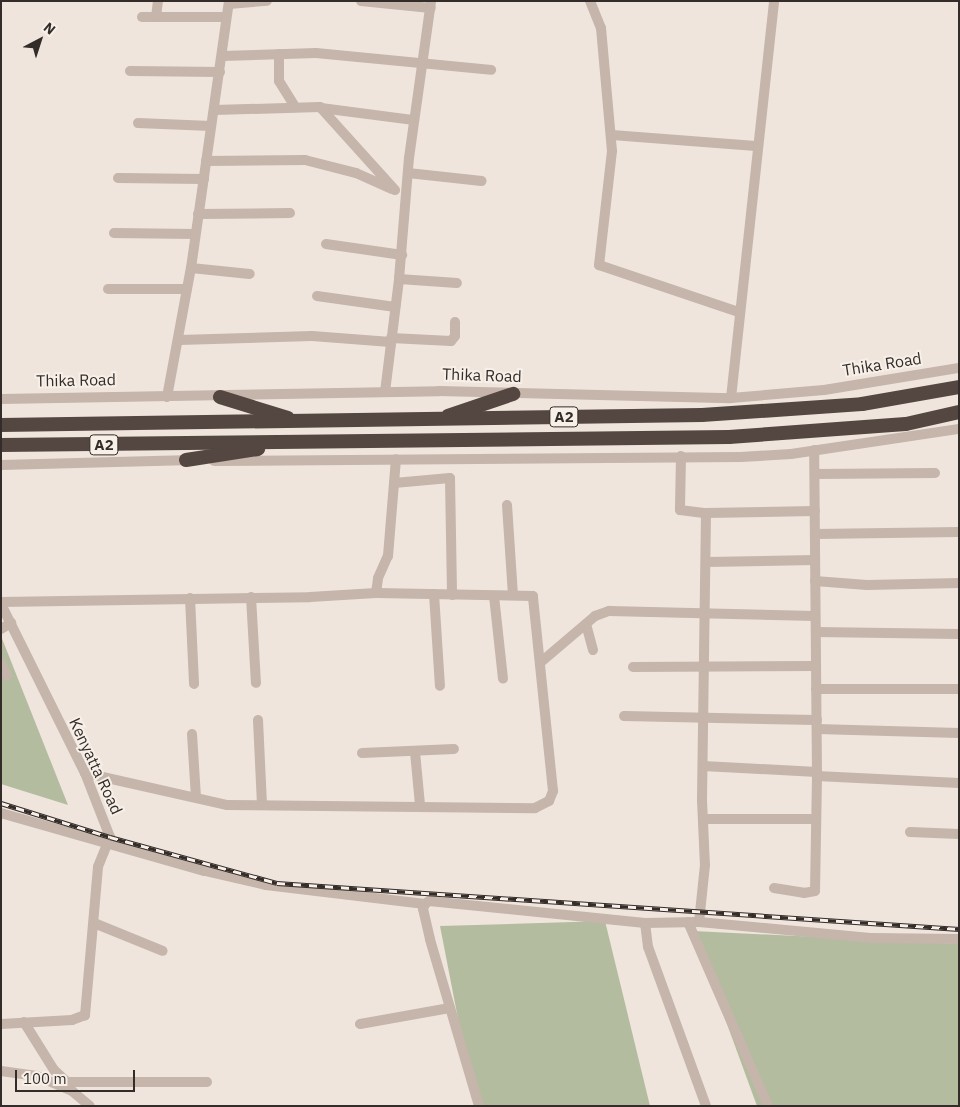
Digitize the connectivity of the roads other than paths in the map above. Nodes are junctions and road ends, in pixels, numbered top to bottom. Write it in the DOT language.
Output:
graph roads {
  1 [pos="158,1"];
  2 [pos="267,1"];
  3 [pos="361,1"];
  4 [pos="590,1"];
  5 [pos="774,1"];
  6 [pos="229,3"];
  7 [pos="431,5"];
  8 [pos="142,17"];
  9 [pos="156,17"];
  10 [pos="226,17"];
  11 [pos="279,54"];
  12 [pos="222,56"];
  13 [pos="422,61"];
  14 [pos="491,70"];
  15 [pos="130,71"];
  16 [pos="220,72"];
  17 [pos="295,107"];
  18 [pos="320,108"];
  19 [pos="214,110"];
  20 [pos="414,120"];
  21 [pos="138,123"];
  22 [pos="211,126"];
  23 [pos="612,134"];
  24 [pos="756,146"];
  25 [pos="206,161"];
  26 [pos="408,173"];
  27 [pos="118,178"];
  28 [pos="204,179"];
  29 [pos="482,181"];
  30 [pos="395,190"];
  31 [pos="406,196"];
  32 [pos="290,213"];
  33 [pos="198,214"];
  34 [pos="114,233"];
  35 [pos="195,234"];
  36 [pos="326,244"];
  37 [pos="402,255"];
  38 [pos="190,268"];
  39 [pos="250,274"];
  40 [pos="399,280"];
  41 [pos="457,283"];
  42 [pos="108,288"];
  43 [pos="187,289"];
  44 [pos="317,296"];
  45 [pos="395,307"];
  46 [pos="739,312"];
  47 [pos="455,322"];
  48 [pos="179,340"];
  49 [pos="391,340"];
  50 [pos="959,368"];
  51 [pos="959,387"];
  52 [pos="385,392"];
  53 [pos="513,394"];
  54 [pos="167,397"];
  55 [pos="220,397"];
  56 [pos="1,398"];
  57 [pos="732,398"];
  58 [pos="959,412"];
  59 [pos="441,419"];
  60 [pos="301,421"];
  61 [pos="1,425"];
  62 [pos="959,429"];
  63 [pos="295,441"];
  64 [pos="1,446"];
  65 [pos="814,450"];
  66 [pos="681,456"];
  67 [pos="396,459"];
  68 [pos="186,460"];
  69 [pos="1,465"];
  70 [pos="935,473"];
  71 [pos="815,474"];
  72 [pos="394,483"];
  73 [pos="507,505"];
  74 [pos="815,511"];
  75 [pos="706,513"];
  76 [pos="959,532"];
  77 [pos="815,534"];
  78 [pos="815,560"];
  79 [pos="706,562"];
  80 [pos="815,581"];
  81 [pos="959,583"];
  82 [pos="376,593"];
  83 [pos="434,594"];
  84 [pos="452,595"];
  85 [pos="513,595"];
  86 [pos="494,596"];
  87 [pos="251,597"];
  88 [pos="190,598"];
  89 [pos="1,603"];
  90 [pos="707,612"];
  91 [pos="815,616"];
  92 [pos="11,623"];
  93 [pos="586,624"];
  94 [pos="1,629"];
  95 [pos="816,632"];
  96 [pos="959,634"];
  97 [pos="592,650"];
  98 [pos="541,662"];
  99 [pos="1,664"];
  100 [pos="705,665"];
  101 [pos="816,666"];
  102 [pos="633,667"];
  103 [pos="7,676"];
  104 [pos="503,679"];
  105 [pos="256,683"];
  106 [pos="194,684"];
  107 [pos="440,686"];
  108 [pos="816,689"];
  109 [pos="959,689"];
  110 [pos="624,716"];
  111 [pos="704,718"];
  112 [pos="258,720"];
  113 [pos="817,724"];
  114 [pos="959,733"];
  115 [pos="192,734"];
  116 [pos="454,749"];
  117 [pos="415,752"];
  118 [pos="362,753"];
  119 [pos="703,766"];
  120 [pos="85,773"];
  121 [pos="817,774"];
  122 [pos="959,783"];
  123 [pos="196,798"];
  124 [pos="420,805"];
  125 [pos="262,806"];
  126 [pos="1,813"];
  127 [pos="703,819"];
  128 [pos="814,819"];
  129 [pos="910,832"];
  130 [pos="959,834"];
  131 [pos="107,841"];
  132 [pos="774,888"];
  133 [pos="425,904"];
  134 [pos="688,922"];
  135 [pos="699,922"];
  136 [pos="94,923"];
  137 [pos="645,923"];
  138 [pos="959,939"];
  139 [pos="163,951"];
  140 [pos="450,1008"];
  141 [pos="24,1022"];
  142 [pos="1,1024"];
  143 [pos="360,1024"];
  144 [pos="1,1071"];
  145 [pos="206,1082"];
  146 [pos="90,1106"];
  147 [pos="479,1106"];
  148 [pos="706,1106"];
  149 [pos="768,1106"];
  1 -- 9 [label="street"];
  2 -- 6 [label="street"];
  3 -- 7 [label="street"];
  4 -- 23 [label="street"];
  5 -- 24 [label="street"];
  6 -- 10 [label="street"];
  7 -- 13 [label="street"];
  8 -- 9 [label="street"];
  9 -- 10 [label="street"];
  10 -- 12 [label="street"];
  11 -- 12 [label="street"];
  11 -- 13 [label="street"];
  11 -- 17 [label="street"];
  12 -- 16 [label="street"];
  13 -- 14 [label="street"];
  13 -- 20 [label="street"];
  15 -- 16 [label="street"];
  16 -- 19 [label="street"];
  17 -- 18 [label="street"];
  17 -- 19 [label="street"];
  18 -- 20 [label="street"];
  18 -- 30 [label="street"];
  19 -- 22 [label="street"];
  20 -- 26 [label="street"];
  21 -- 22 [label="street"];
  22 -- 25 [label="street"];
  23 -- 24 [label="street"];
  23 -- 46 [label="street"];
  24 -- 46 [label="street"];
  25 -- 28 [label="street"];
  25 -- 30 [label="street"];
  26 -- 29 [label="street"];
  26 -- 31 [label="street"];
  27 -- 28 [label="street"];
  28 -- 33 [label="street"];
  30 -- 31 [label="street"];
  31 -- 37 [label="street"];
  32 -- 33 [label="street"];
  33 -- 35 [label="street"];
  34 -- 35 [label="street"];
  35 -- 38 [label="street"];
  36 -- 37 [label="street"];
  37 -- 40 [label="street"];
  38 -- 39 [label="street"];
  38 -- 43 [label="street"];
  40 -- 41 [label="street"];
  40 -- 45 [label="street"];
  42 -- 43 [label="street"];
  43 -- 48 [label="street"];
  44 -- 45 [label="street"];
  45 -- 49 [label="street"];
  46 -- 57 [label="street"];
  47 -- 49 [label="street"];
  48 -- 49 [label="street"];
  48 -- 54 [label="street"];
  49 -- 52 [label="street"];
  50 -- 57 [label="street, Thika Road"];
  51 -- 59 [label="highway, A2"];
  52 -- 53 [label="street, Thika Road"];
  52 -- 55 [label="street, Thika Road"];
  53 -- 57 [label="street, Thika Road"];
  53 -- 59 [label="highway"];
  54 -- 55 [label="street, Thika Road"];
  54 -- 56 [label="street, Thika Road"];
  55 -- 60 [label="highway"];
  58 -- 63 [label="highway, A2"];
  59 -- 60 [label="highway, A2"];
  60 -- 61 [label="highway, A2"];
  62 -- 65 [label="street"];
  63 -- 64 [label="highway, A2"];
  63 -- 68 [label="highway"];
  65 -- 66 [label="street"];
  65 -- 71 [label="street"];
  66 -- 67 [label="street"];
  66 -- 75 [label="street"];
  67 -- 68 [label="street"];
  67 -- 72 [label="street"];
  68 -- 69 [label="street"];
  70 -- 71 [label="street"];
  71 -- 74 [label="street"];
  72 -- 82 [label="street"];
  72 -- 84 [label="street"];
  73 -- 85 [label="street"];
  74 -- 75 [label="street"];
  74 -- 77 [label="street"];
  75 -- 79 [label="street"];
  76 -- 77 [label="street"];
  77 -- 78 [label="street"];
  78 -- 79 [label="street"];
  78 -- 80 [label="street"];
  79 -- 90 [label="street"];
  80 -- 81 [label="street"];
  80 -- 91 [label="street"];
  82 -- 83 [label="street"];
  82 -- 87 [label="street"];
  83 -- 84 [label="street"];
  83 -- 107 [label="street"];
  84 -- 86 [label="street"];
  85 -- 86 [label="street"];
  85 -- 98 [label="street"];
  86 -- 104 [label="street"];
  87 -- 88 [label="street"];
  87 -- 105 [label="street"];
  88 -- 89 [label="street"];
  88 -- 106 [label="street"];
  89 -- 92 [label="street, Kenyatta Road"];
  90 -- 91 [label="street"];
  90 -- 93 [label="street"];
  90 -- 100 [label="street"];
  91 -- 95 [label="street"];
  92 -- 94 [label="street"];
  92 -- 120 [label="street, Kenyatta Road"];
  93 -- 97 [label="street"];
  93 -- 98 [label="street"];
  95 -- 96 [label="street"];
  95 -- 101 [label="street"];
  98 -- 124 [label="street"];
  99 -- 103 [label="street"];
  100 -- 101 [label="street"];
  100 -- 102 [label="street"];
  100 -- 111 [label="street"];
  101 -- 108 [label="street"];
  108 -- 109 [label="street"];
  108 -- 113 [label="street"];
  110 -- 111 [label="street"];
  111 -- 113 [label="street"];
  111 -- 119 [label="street"];
  112 -- 125 [label="street"];
  113 -- 114 [label="street"];
  113 -- 121 [label="street"];
  115 -- 123 [label="street"];
  116 -- 117 [label="street"];
  117 -- 118 [label="street"];
  117 -- 124 [label="street"];
  119 -- 121 [label="street"];
  119 -- 127 [label="street"];
  120 -- 123 [label="street"];
  120 -- 131 [label="street, Kenyatta Road"];
  121 -- 122 [label="street"];
  121 -- 128 [label="street"];
  123 -- 125 [label="street"];
  124 -- 125 [label="street"];
  126 -- 131 [label="street"];
  127 -- 128 [label="street"];
  127 -- 135 [label="street"];
  128 -- 132 [label="street"];
  129 -- 130 [label="street"];
  131 -- 133 [label="street"];
  131 -- 136 [label="street, Kenyatta Road"];
  133 -- 137 [label="street"];
  133 -- 140 [label="street"];
  134 -- 135 [label="street"];
  134 -- 137 [label="street"];
  134 -- 149 [label="street"];
  135 -- 138 [label="street"];
  136 -- 139 [label="street"];
  136 -- 141 [label="street, Kenyatta Road"];
  137 -- 148 [label="street"];
  140 -- 143 [label="street"];
  140 -- 147 [label="street"];
  141 -- 142 [label="street, Kenyatta Road"];
  141 -- 145 [label="street"];
  144 -- 146 [label="street"];
}
